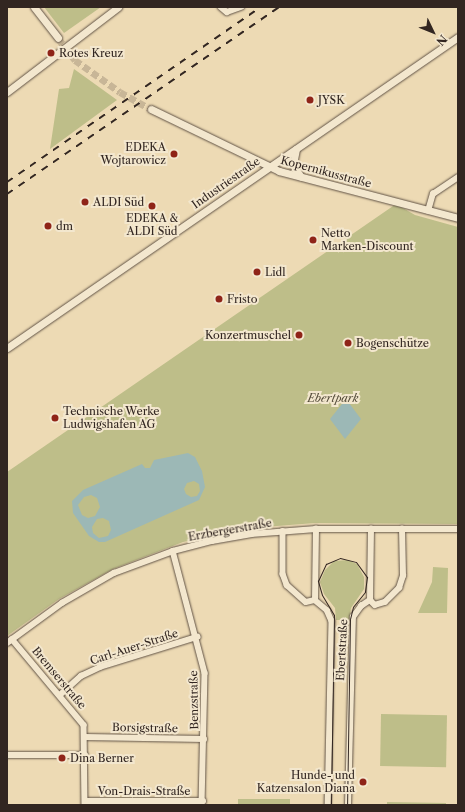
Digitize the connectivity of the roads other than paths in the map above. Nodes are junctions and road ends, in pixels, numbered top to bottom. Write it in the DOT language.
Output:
graph roads {
  1 [pos="34,7"];
  2 [pos="118,7"];
  3 [pos="221,7"];
  4 [pos="241,7"];
  5 [pos="458,37"];
  6 [pos="58,38"];
  7 [pos="7,92"];
  8 [pos="151,109"];
  9 [pos="296,149"];
  10 [pos="269,167"];
  11 [pos="301,177"];
  12 [pos="458,177"];
  13 [pos="428,211"];
  14 [pos="458,218"];
  15 [pos="7,348"];
  16 [pos="316,529"];
  17 [pos="371,529"];
  18 [pos="402,529"];
  19 [pos="458,529"];
  20 [pos="283,531"];
  21 [pos="173,550"];
  22 [pos="315,600"];
  23 [pos="370,600"];
  24 [pos="197,637"];
  25 [pos="12,639"];
  26 [pos="7,643"];
  27 [pos="61,694"];
  28 [pos="85,738"];
  29 [pos="204,739"];
  30 [pos="7,755"];
  31 [pos="85,755"];
  32 [pos="85,803"];
  33 [pos="202,803"];
  34 [pos="328,805"];
  35 [pos="348,805"];
  1 -- 6 [label="street"];
  2 -- 7 [label="street"];
  3 -- 4 [label="street"];
  5 -- 9 [label="street, Industriestraße"];
  8 -- 10 [label="street, Kopernikusstraße"];
  9 -- 10 [label="street, Industriestraße"];
  9 -- 11 [label="street"];
  10 -- 11 [label="street, Kopernikusstraße"];
  10 -- 15 [label="street, Industriestraße"];
  11 -- 13 [label="street, Kopernikusstraße"];
  12 -- 13 [label="street"];
  13 -- 14 [label="street, Kopernikusstraße"];
  16 -- 17 [label="street, Erzbergerstraße"];
  16 -- 20 [label="street, Erzbergerstraße"];
  16 -- 22 [label="street"];
  17 -- 18 [label="street, Erzbergerstraße"];
  17 -- 23 [label="street"];
  18 -- 19 [label="street, Erzbergerstraße"];
  18 -- 23 [label="street"];
  20 -- 21 [label="street, Erzbergerstraße"];
  20 -- 22 [label="street, Ebertstraße"];
  21 -- 24 [label="street, Benzstraße"];
  21 -- 25 [label="street, Erzbergerstraße"];
  22 -- 34 [label="street, Ebertstraße"];
  23 -- 35 [label="street, Ebertstraße"];
  24 -- 27 [label="street, Carl-Auer-Straße"];
  24 -- 29 [label="street, Benzstraße"];
  25 -- 26 [label="street, Erzbergerstraße"];
  25 -- 27 [label="street, Bremserstraße"];
  27 -- 28 [label="street, Bremserstraße"];
  28 -- 29 [label="street, Borsigstraße"];
  28 -- 31 [label="street, Bremserstraße"];
  29 -- 33 [label="street, Benzstraße"];
  30 -- 31 [label="street"];
  31 -- 32 [label="street, Bremserstraße"];
  32 -- 33 [label="street, Von-Drais-Straße"];
}
